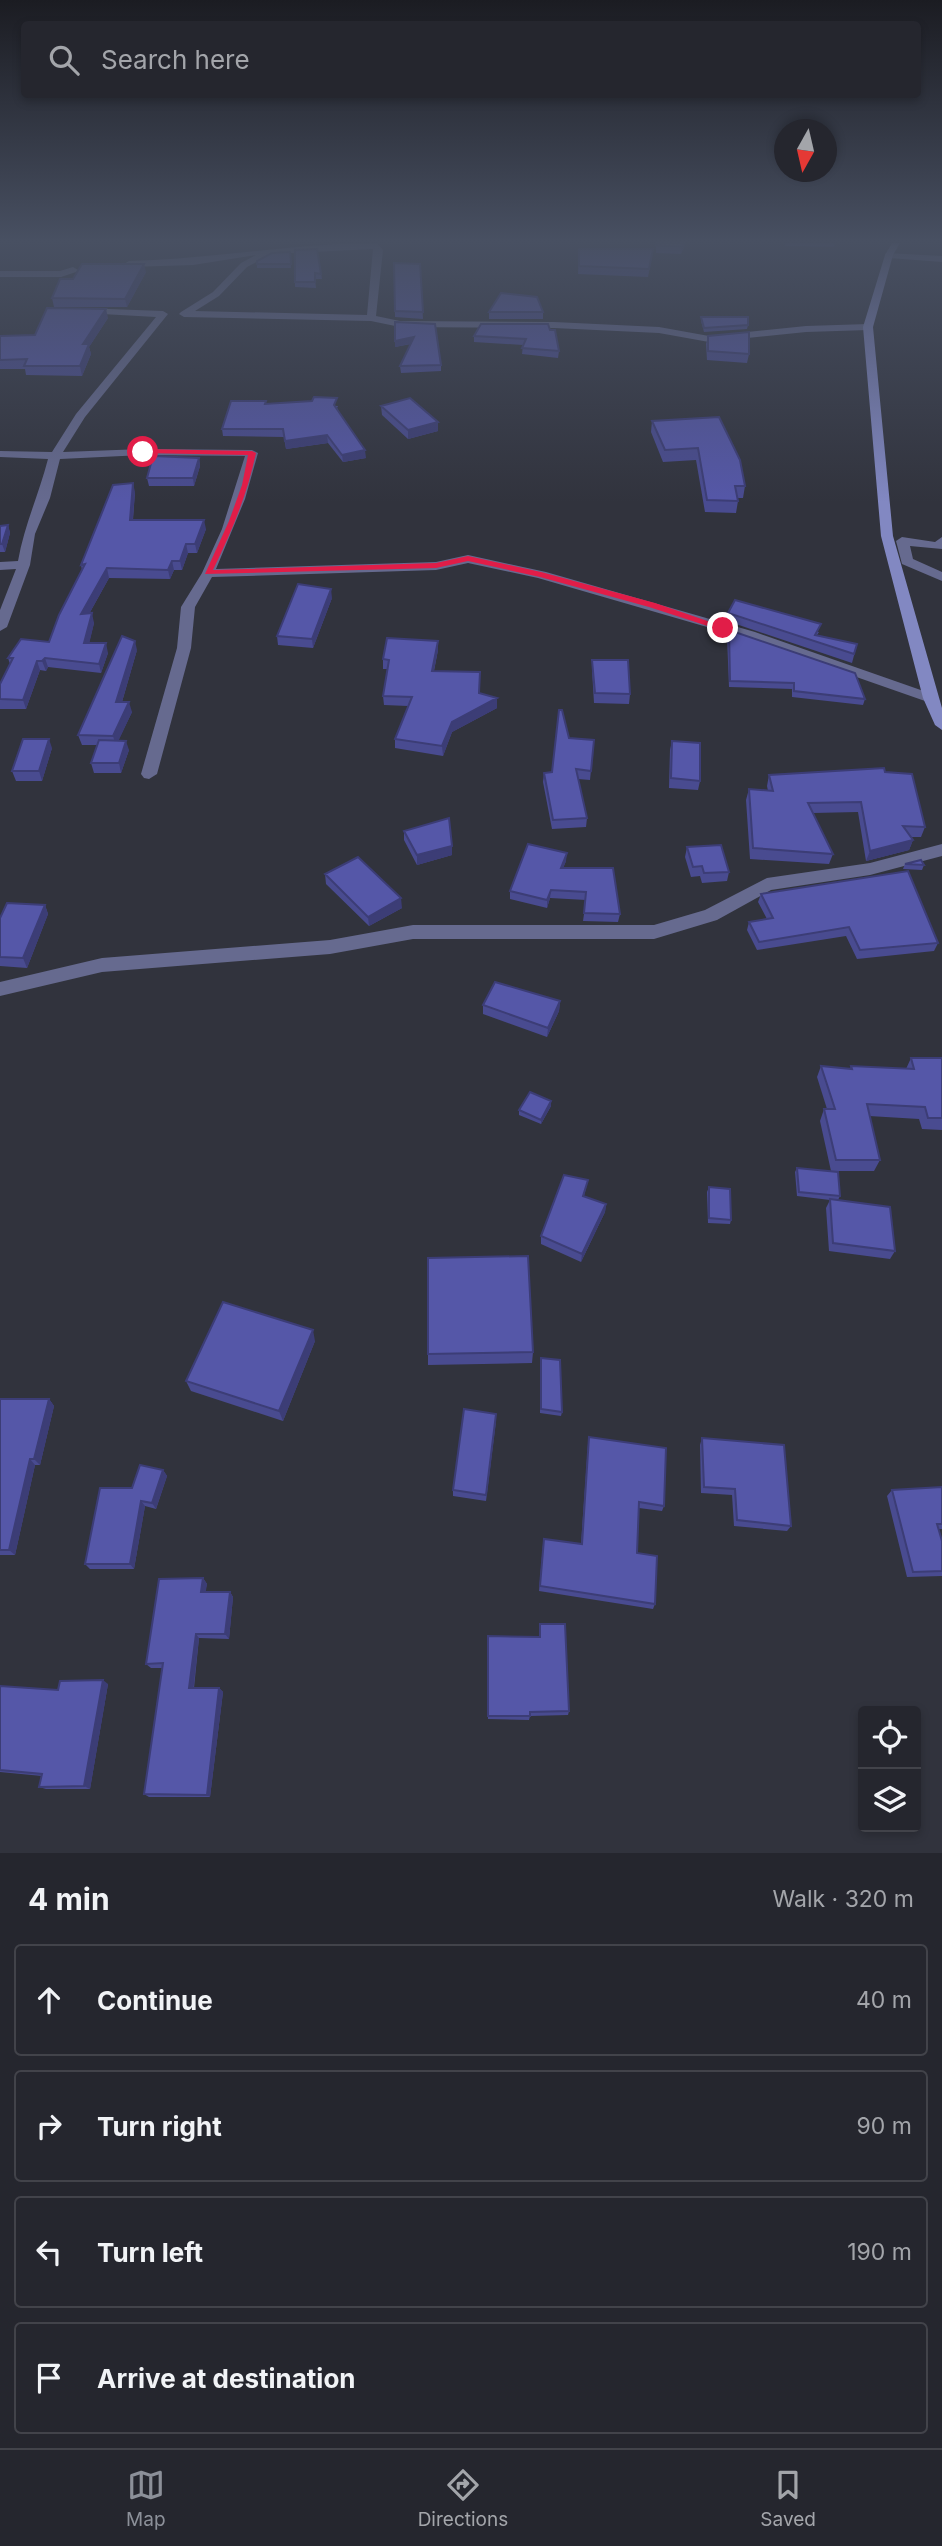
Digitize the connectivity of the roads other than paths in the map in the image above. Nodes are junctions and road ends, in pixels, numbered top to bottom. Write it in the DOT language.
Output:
graph roads {
  1 [pos="150,329"];
  2 [pos="648,329"];
  3 [pos="793,329"];
  4 [pos="869,329"];
  5 [pos="0,454"];
  6 [pos="55,456"];
  7 [pos="942,541"];
  8 [pos="24,565"];
  9 [pos="0,566"];
  10 [pos="208,573"];
  11 [pos="942,578"];
  12 [pos="0,627"];
  13 [pos="930,698"];
  14 [pos="942,725"];
  15 [pos="149,774"];
  16 [pos="942,850"];
  17 [pos="0,989"];
  1 -- 6 [label="street"];
  2 -- 3 [label="street"];
  4 -- 13 [label="main road"];
  5 -- 6 [label="street"];
  6 -- 8 [label="street"];
  6 -- 10 [label="street"];
  7 -- 11 [label="street"];
  8 -- 9 [label="street"];
  8 -- 12 [label="street"];
  10 -- 13 [label="street"];
  10 -- 15 [label="street"];
  13 -- 14 [label="main road"];
  16 -- 17 [label="street"];
}
